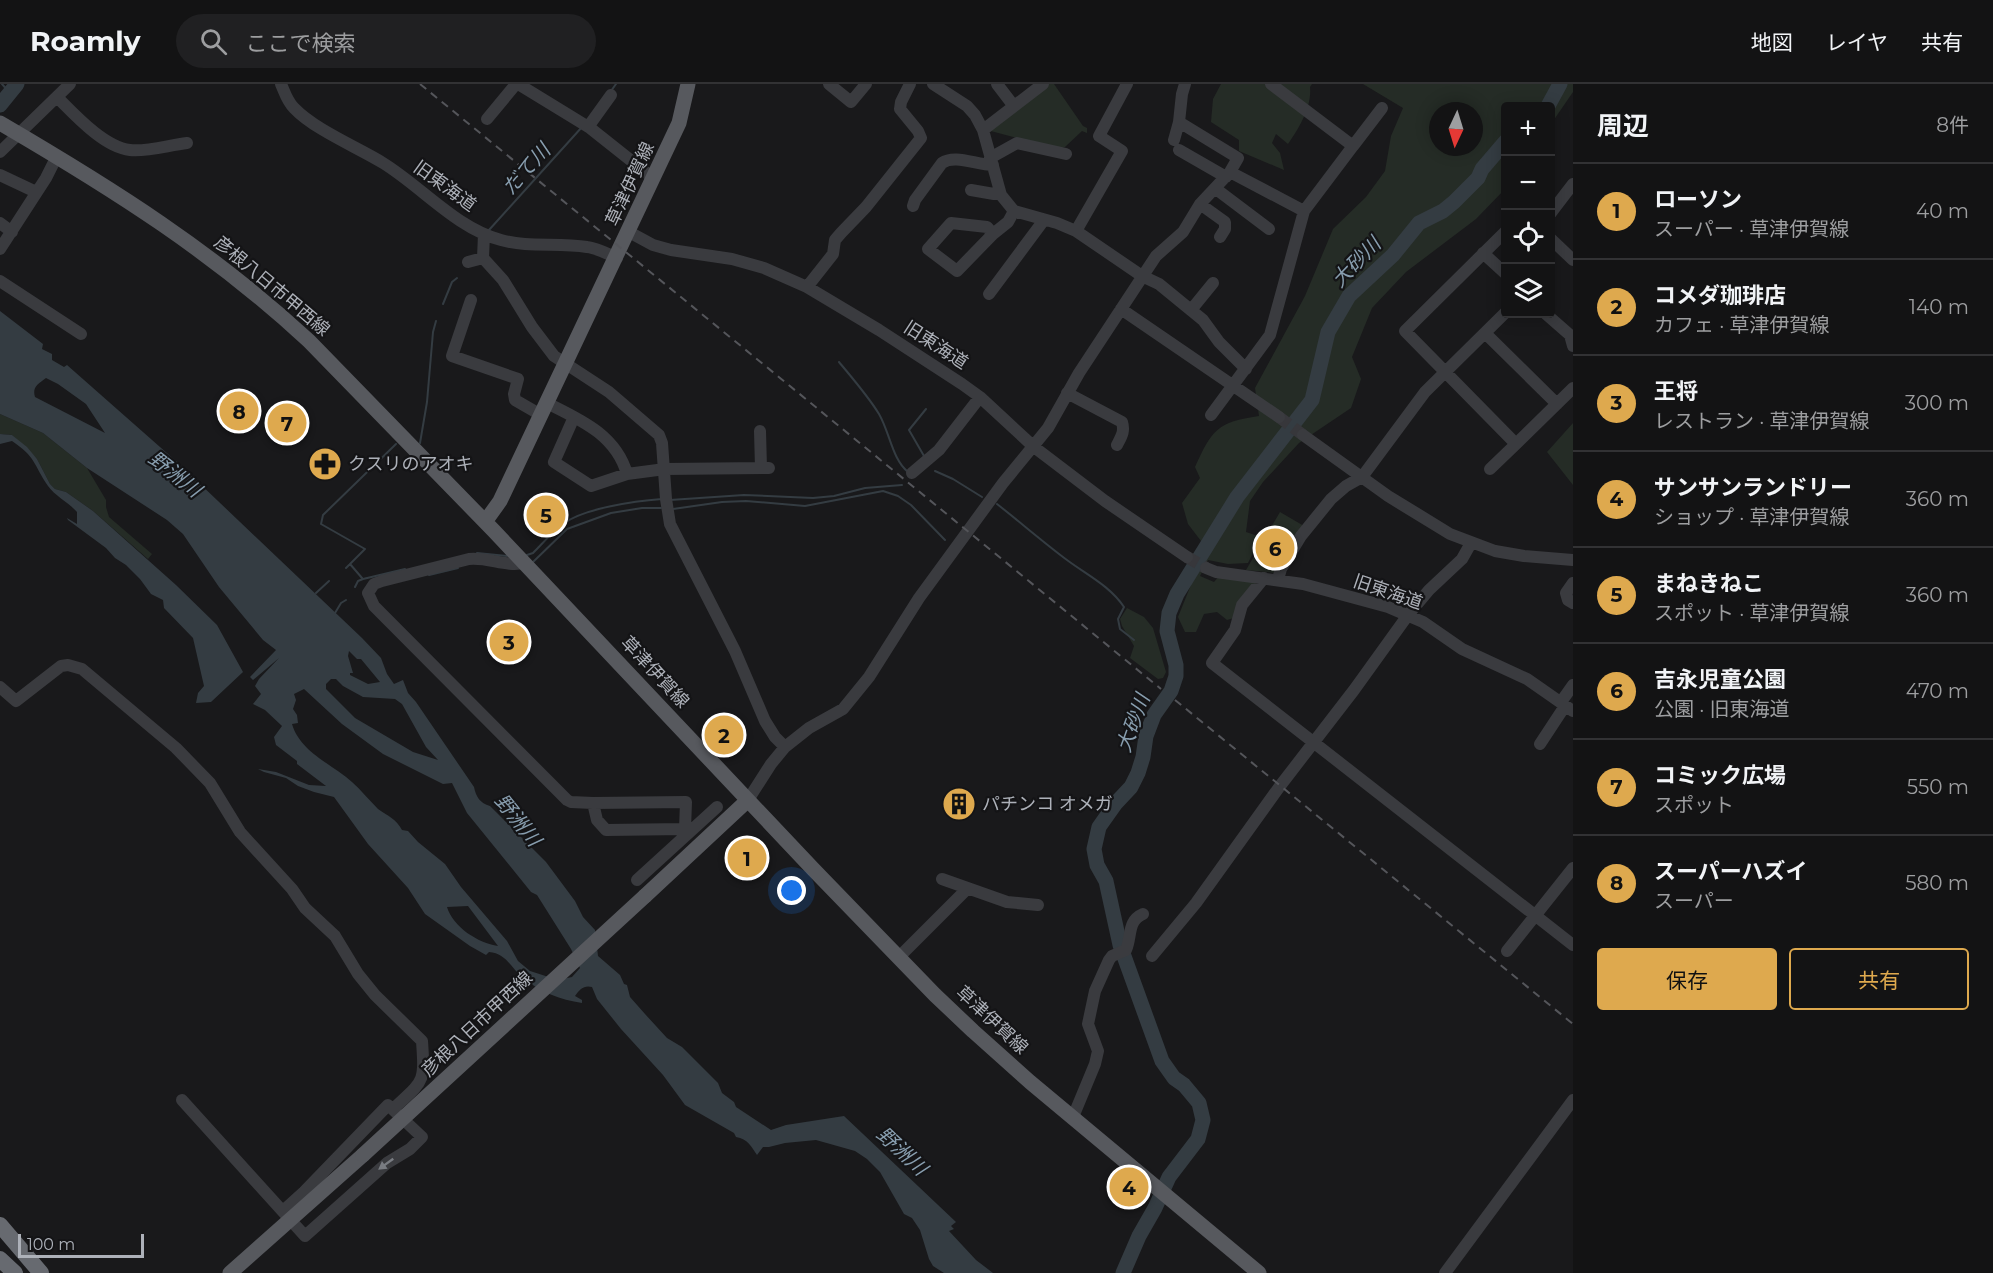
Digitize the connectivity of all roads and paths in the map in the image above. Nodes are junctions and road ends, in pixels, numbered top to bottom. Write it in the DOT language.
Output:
graph roads {
  1 [pos="70,84"];
  2 [pos="281,84"];
  3 [pos="517,84"];
  4 [pos="688,84"];
  5 [pos="829,84"];
  6 [pos="866,84"];
  7 [pos="910,84"];
  8 [pos="933,84"];
  9 [pos="997,84"];
  10 [pos="1043,84"];
  11 [pos="1127,84"];
  12 [pos="1185,84"];
  13 [pos="1271,84"];
  14 [pos="611,94"];
  15 [pos="57,97"];
  16 [pos="1013,105"];
  17 [pos="1382,108"];
  18 [pos="487,119"];
  19 [pos="1179,122"];
  20 [pos="588,127"];
  21 [pos="8,128"];
  22 [pos="983,130"];
  23 [pos="187,142"];
  24 [pos="1353,146"];
  25 [pos="0,152"];
  26 [pos="1066,154"];
  27 [pos="57,156"];
  28 [pos="991,162"];
  29 [pos="1228,174"];
  30 [pos="0,175"];
  31 [pos="653,178"];
  32 [pos="1573,184"];
  33 [pos="1216,189"];
  34 [pos="971,190"];
  35 [pos="36,192"];
  36 [pos="1000,193"];
  37 [pos="1200,204"];
  38 [pos="914,206"];
  39 [pos="1554,210"];
  40 [pos="1014,211"];
  41 [pos="1304,211"];
  42 [pos="1044,220"];
  43 [pos="0,223"];
  44 [pos="1269,229"];
  45 [pos="1076,231"];
  46 [pos="12,232"];
  47 [pos="629,232"];
  48 [pos="484,234"];
  49 [pos="993,234"];
  50 [pos="1501,236"];
  51 [pos="1220,237"];
  52 [pos="1555,242"];
  53 [pos="0,249"];
  54 [pos="1483,253"];
  55 [pos="483,258"];
  56 [pos="617,258"];
  57 [pos="1573,260"];
  58 [pos="468,262"];
  59 [pos="1501,269"];
  60 [pos="1142,276"];
  61 [pos="0,281"];
  62 [pos="1213,283"];
  63 [pos="807,287"];
  64 [pos="989,294"];
  65 [pos="471,300"];
  66 [pos="1121,309"];
  67 [pos="1191,310"];
  68 [pos="1501,317"];
  69 [pos="1551,318"];
  70 [pos="1485,333"];
  71 [pos="81,334"];
  72 [pos="1572,337"];
  73 [pos="567,364"];
  74 [pos="1246,369"];
  75 [pos="1445,372"];
  76 [pos="1234,386"];
  77 [pos="1573,388"];
  78 [pos="1067,393"];
  79 [pos="980,397"];
  80 [pos="1557,404"];
  81 [pos="544,409"];
  82 [pos="1211,415"];
  83 [pos="574,417"];
  84 [pos="1279,417"];
  85 [pos="760,431"];
  86 [pos="1303,435"];
  87 [pos="1516,444"];
  88 [pos="1117,445"];
  89 [pos="1034,447"];
  90 [pos="665,469"];
  91 [pos="1490,470"];
  92 [pos="912,473"];
  93 [pos="627,474"];
  94 [pos="1362,477"];
  95 [pos="485,522"];
  96 [pos="1472,543"];
  97 [pos="1187,557"];
  98 [pos="1573,560"];
  99 [pos="524,563"];
  100 [pos="1206,568"];
  101 [pos="1264,578"];
  102 [pos="1278,579"];
  103 [pos="1573,583"];
  104 [pos="1573,603"];
  105 [pos="1408,615"];
  106 [pos="1573,685"];
  107 [pos="0,687"];
  108 [pos="1566,706"];
  109 [pos="1314,742"];
  110 [pos="1540,744"];
  111 [pos="785,747"];
  112 [pos="748,800"];
  113 [pos="593,803"];
  114 [pos="717,807"];
  115 [pos="687,831"];
  116 [pos="700,846"];
  117 [pos="1573,868"];
  118 [pos="942,879"];
  119 [pos="637,880"];
  120 [pos="967,889"];
  121 [pos="1038,905"];
  122 [pos="1143,914"];
  123 [pos="1535,915"];
  124 [pos="1573,945"];
  125 [pos="1507,951"];
  126 [pos="1152,956"];
  127 [pos="899,957"];
  128 [pos="182,1100"];
  129 [pos="1573,1100"];
  130 [pos="393,1109"];
  131 [pos="1073,1117"];
  132 [pos="287,1216"];
  133 [pos="0,1226"];
  134 [pos="0,1259"];
  135 [pos="15,1273"];
  136 [pos="41,1273"];
  137 [pos="230,1273"];
  138 [pos="1259,1273"];
  139 [pos="1445,1273"];
  1 -- 15 [label="street"];
  2 -- 48 [label="street, 旧東海道"];
  3 -- 18 [label="street"];
  3 -- 20 [label="street"];
  4 -- 31 [label="main road, 草津伊賀線"];
  5 -- 6 [label="street"];
  7 -- 63 [label="street"];
  8 -- 22 [label="street"];
  9 -- 16 [label="street"];
  10 -- 16 [label="street"];
  11 -- 45 [label="street"];
  12 -- 19 [label="street"];
  13 -- 24 [label="street"];
  14 -- 20 [label="street"];
  15 -- 21 [label="street"];
  15 -- 23 [label="street"];
  16 -- 22 [label="street"];
  17 -- 24 [label="street"];
  19 -- 29 [label="street"];
  19 -- 29 [label="street"];
  20 -- 31 [label="street"];
  21 -- 25 [label="street"];
  21 -- 27 [label="main road, 彦根八日市甲西線"];
  22 -- 28 [label="street"];
  24 -- 41 [label="street"];
  26 -- 28 [label="street"];
  27 -- 35 [label="street"];
  27 -- 95 [label="main road, 彦根八日市甲西線"];
  28 -- 36 [label="street"];
  28 -- 38 [label="street"];
  29 -- 33 [label="street"];
  29 -- 41 [label="street"];
  30 -- 35 [label="street"];
  31 -- 47 [label="main road, 草津伊賀線"];
  32 -- 39 [label="street"];
  33 -- 37 [label="street"];
  33 -- 44 [label="street"];
  34 -- 36 [label="street"];
  35 -- 46 [label="street"];
  36 -- 40 [label="street"];
  37 -- 51 [label="street"];
  37 -- 60 [label="street"];
  40 -- 42 [label="street"];
  40 -- 49 [label="street"];
  41 -- 74 [label="street"];
  42 -- 45 [label="street"];
  42 -- 64 [label="street"];
  43 -- 46 [label="street"];
  45 -- 60 [label="street"];
  46 -- 53 [label="street"];
  47 -- 56 [label="main road, 草津伊賀線"];
  47 -- 63 [label="street, 旧東海道"];
  48 -- 55 [label="street"];
  48 -- 56 [label="street, 旧東海道"];
  49 -- 49 [label="street"];
  50 -- 54 [label="street"];
  52 -- 57 [label="street"];
  54 -- 59 [label="street"];
  54 -- 75 [label="street"];
  55 -- 58 [label="street"];
  55 -- 73 [label="street"];
  56 -- 73 [label="main road, 草津伊賀線"];
  60 -- 66 [label="street"];
  60 -- 67 [label="street"];
  61 -- 71 [label="street"];
  62 -- 67 [label="street"];
  63 -- 79 [label="street, 旧東海道"];
  65 -- 81 [label="street"];
  66 -- 76 [label="street"];
  66 -- 78 [label="street"];
  67 -- 74 [label="street"];
  68 -- 70 [label="street"];
  69 -- 72 [label="street"];
  70 -- 75 [label="street"];
  70 -- 80 [label="street"];
  73 -- 81 [label="main road, 草津伊賀線"];
  73 -- 90 [label="street"];
  74 -- 76 [label="street"];
  75 -- 87 [label="street"];
  75 -- 94 [label="street"];
  76 -- 82 [label="street"];
  76 -- 84 [label="street"];
  77 -- 80 [label="street"];
  78 -- 88 [label="street"];
  78 -- 89 [label="street"];
  79 -- 89 [label="street, 旧東海道"];
  79 -- 92 [label="street"];
  80 -- 87 [label="street"];
  81 -- 83 [label="street"];
  81 -- 95 [label="main road, 草津伊賀線"];
  83 -- 93 [label="street"];
  83 -- 93 [label="street"];
  85 -- 90 [label="street"];
  86 -- 94 [label="street"];
  87 -- 91 [label="street"];
  89 -- 97 [label="street, 旧東海道"];
  89 -- 111 [label="street"];
  90 -- 93 [label="street"];
  90 -- 111 [label="street"];
  94 -- 96 [label="street"];
  94 -- 102 [label="street"];
  95 -- 99 [label="main road, 草津伊賀線"];
  96 -- 98 [label="street"];
  96 -- 105 [label="street"];
  99 -- 112 [label="main road, 草津伊賀線"];
  99 -- 113 [label="street"];
  100 -- 101 [label="street, 旧東海道"];
  101 -- 102 [label="street, 旧東海道"];
  101 -- 109 [label="street"];
  102 -- 105 [label="street, 旧東海道"];
  103 -- 104 [label="street"];
  105 -- 108 [label="street, 旧東海道"];
  105 -- 109 [label="street"];
  106 -- 108 [label="street"];
  107 -- 130 [label="street"];
  108 -- 110 [label="street"];
  109 -- 123 [label="street"];
  109 -- 126 [label="street"];
  111 -- 112 [label="street"];
  112 -- 116 [label="main road, 彦根八日市甲西線"];
  112 -- 127 [label="main road, 草津伊賀線"];
  113 -- 115 [label="street"];
  113 -- 115 [label="street"];
  114 -- 115 [label="street"];
  115 -- 116 [label="street"];
  115 -- 119 [label="street"];
  116 -- 132 [label="main road, 彦根八日市甲西線, bridge"];
  117 -- 123 [label="street"];
  118 -- 120 [label="street"];
  120 -- 121 [label="street"];
  120 -- 127 [label="street"];
  122 -- 131 [label="street"];
  123 -- 124 [label="street"];
  123 -- 125 [label="street"];
  127 -- 131 [label="main road, 草津伊賀線"];
  128 -- 132 [label="street"];
  129 -- 139 [label="street"];
  130 -- 132 [label="street"];
  130 -- 132 [label="street, one-way"];
  131 -- 138 [label="main road, 草津伊賀線"];
  132 -- 137 [label="main road, 彦根八日市甲西線"];
  133 -- 136 [label="highway"];
  134 -- 135 [label="highway"];
}
